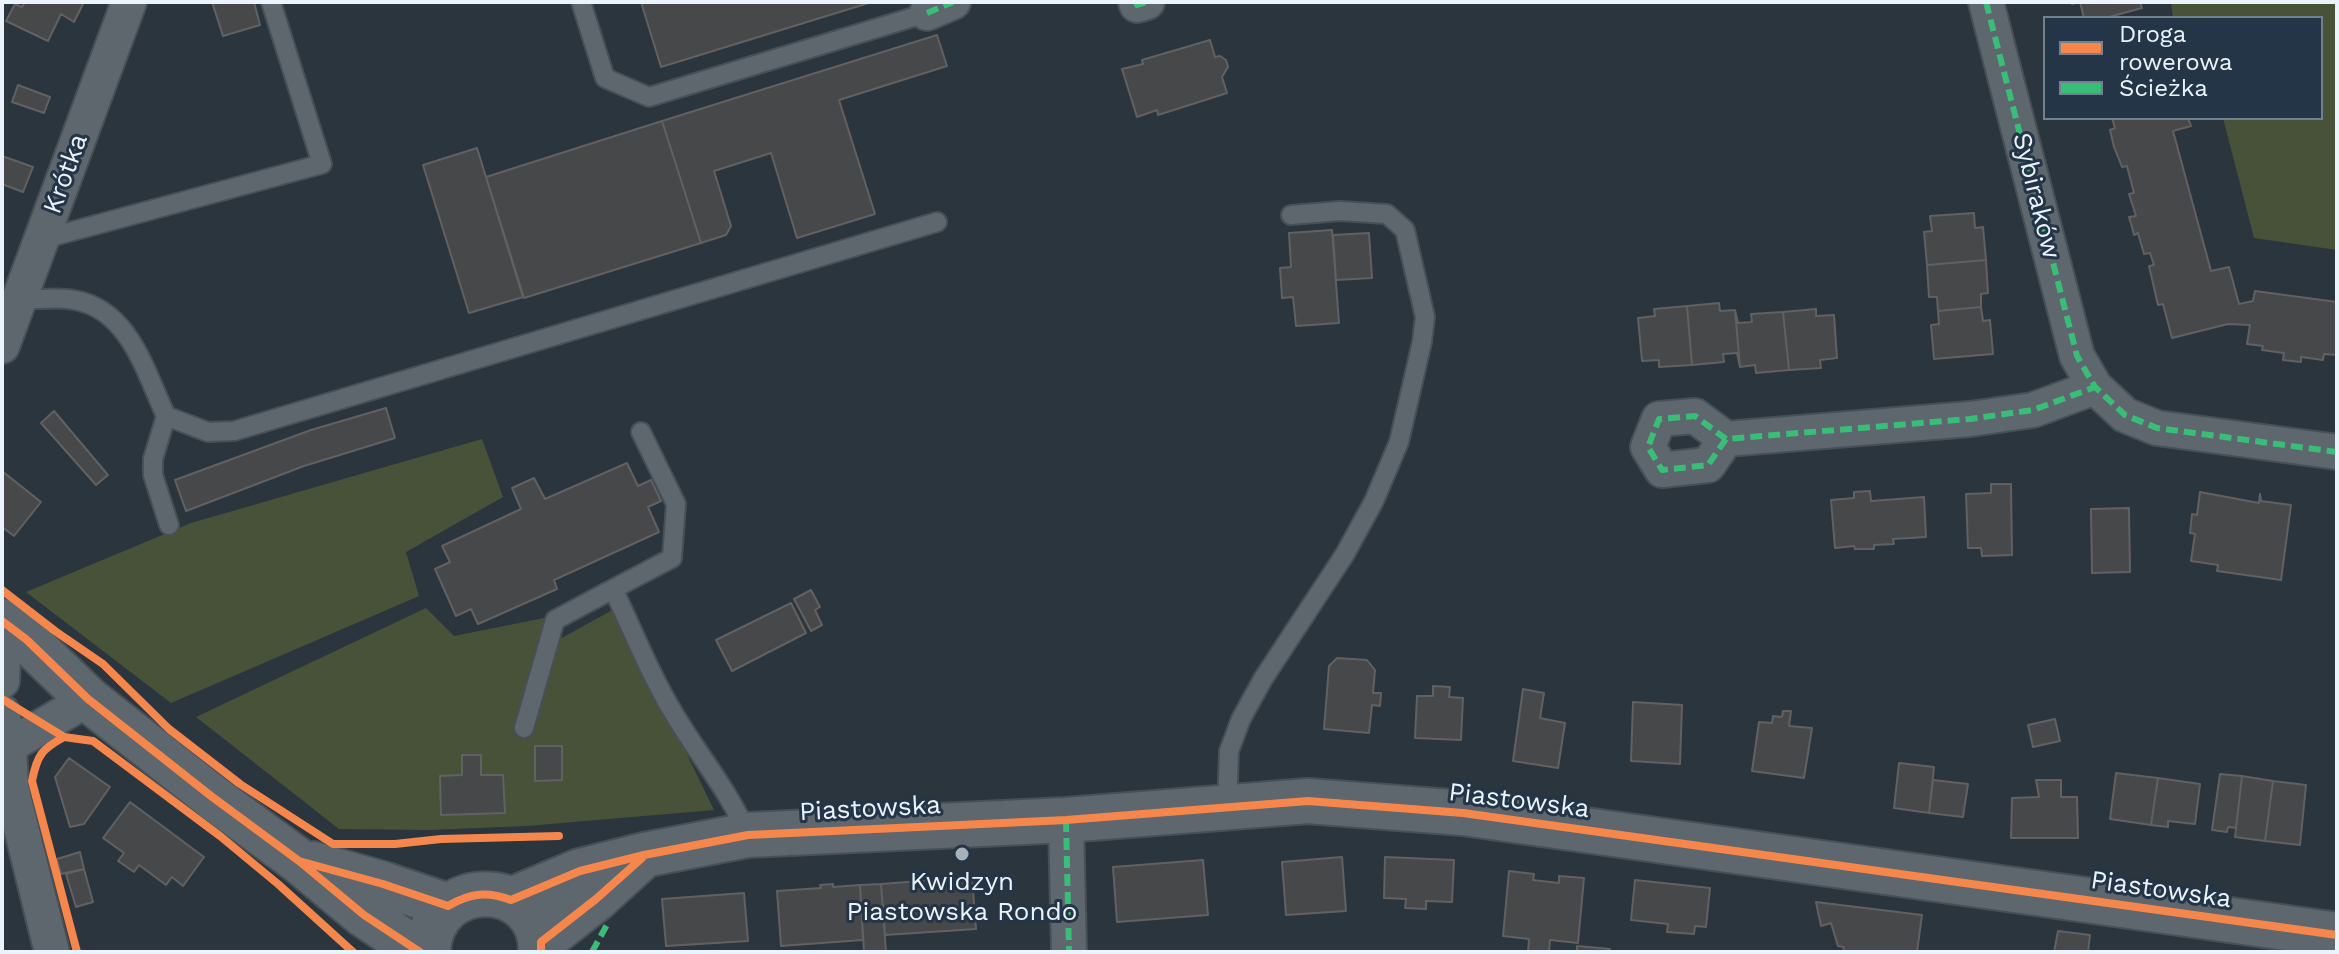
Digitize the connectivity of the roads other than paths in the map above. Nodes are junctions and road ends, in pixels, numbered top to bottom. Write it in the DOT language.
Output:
graph roads {
  1 [pos="129,2"];
  2 [pos="271,2"];
  3 [pos="581,2"];
  4 [pos="1136,2"];
  5 [pos="1147,2"];
  6 [pos="1986,2"];
  7 [pos="940,8"];
  8 [pos="1291,215"];
  9 [pos="937,222"];
  10 [pos="43,239"];
  11 [pos="18,300"];
  12 [pos="2,346"];
  13 [pos="2095,387"];
  14 [pos="166,416"];
  15 [pos="641,432"];
  16 [pos="1726,439"];
  17 [pos="2337,452"];
  18 [pos="169,525"];
  19 [pos="613,589"];
  20 [pos="2,654"];
  21 [pos="88,699"];
  22 [pos="2,712"];
  23 [pos="524,728"];
  24 [pos="9,746"];
  25 [pos="1227,807"];
  26 [pos="1066,820"];
  27 [pos="748,835"];
  28 [pos="644,855"];
  29 [pos="299,861"];
  30 [pos="511,900"];
  31 [pos="448,906"];
  32 [pos="2337,935"];
  33 [pos="541,947"];
  34 [pos="52,952"];
  35 [pos="420,952"];
  36 [pos="428,952"];
  37 [pos="1069,952"];
  1 -- 10 [label="street, Krótka"];
  2 -- 10 [label="lane"];
  3 -- 7 [label="lane"];
  4 -- 5 [label="street"];
  6 -- 13 [label="street, Sybiraków"];
  8 -- 25 [label="lane"];
  9 -- 14 [label="lane"];
  10 -- 11 [label="street, Krótka"];
  11 -- 12 [label="street, Krótka"];
  11 -- 14 [label="lane"];
  13 -- 16 [label="street"];
  13 -- 17 [label="street, Sybiraków"];
  14 -- 18 [label="lane"];
  15 -- 19 [label="lane"];
  19 -- 23 [label="lane"];
  19 -- 27 [label="lane"];
  20 -- 21 [label="street"];
  21 -- 24 [label="street"];
  21 -- 29 [label="street"];
  22 -- 24 [label="street"];
  24 -- 34 [label="street"];
  25 -- 26 [label="street, Piastowska"];
  25 -- 32 [label="street, Piastowska"];
  26 -- 27 [label="street, Piastowska"];
  26 -- 37 [label="street"];
  27 -- 28 [label="street, Piastowska"];
  28 -- 30 [label="street, Piastowska"];
  28 -- 33 [label="street"];
  29 -- 31 [label="street"];
  29 -- 35 [label="street"];
  30 -- 31 [label="street"];
  30 -- 33 [label="street"];
  31 -- 36 [label="street"];
}
